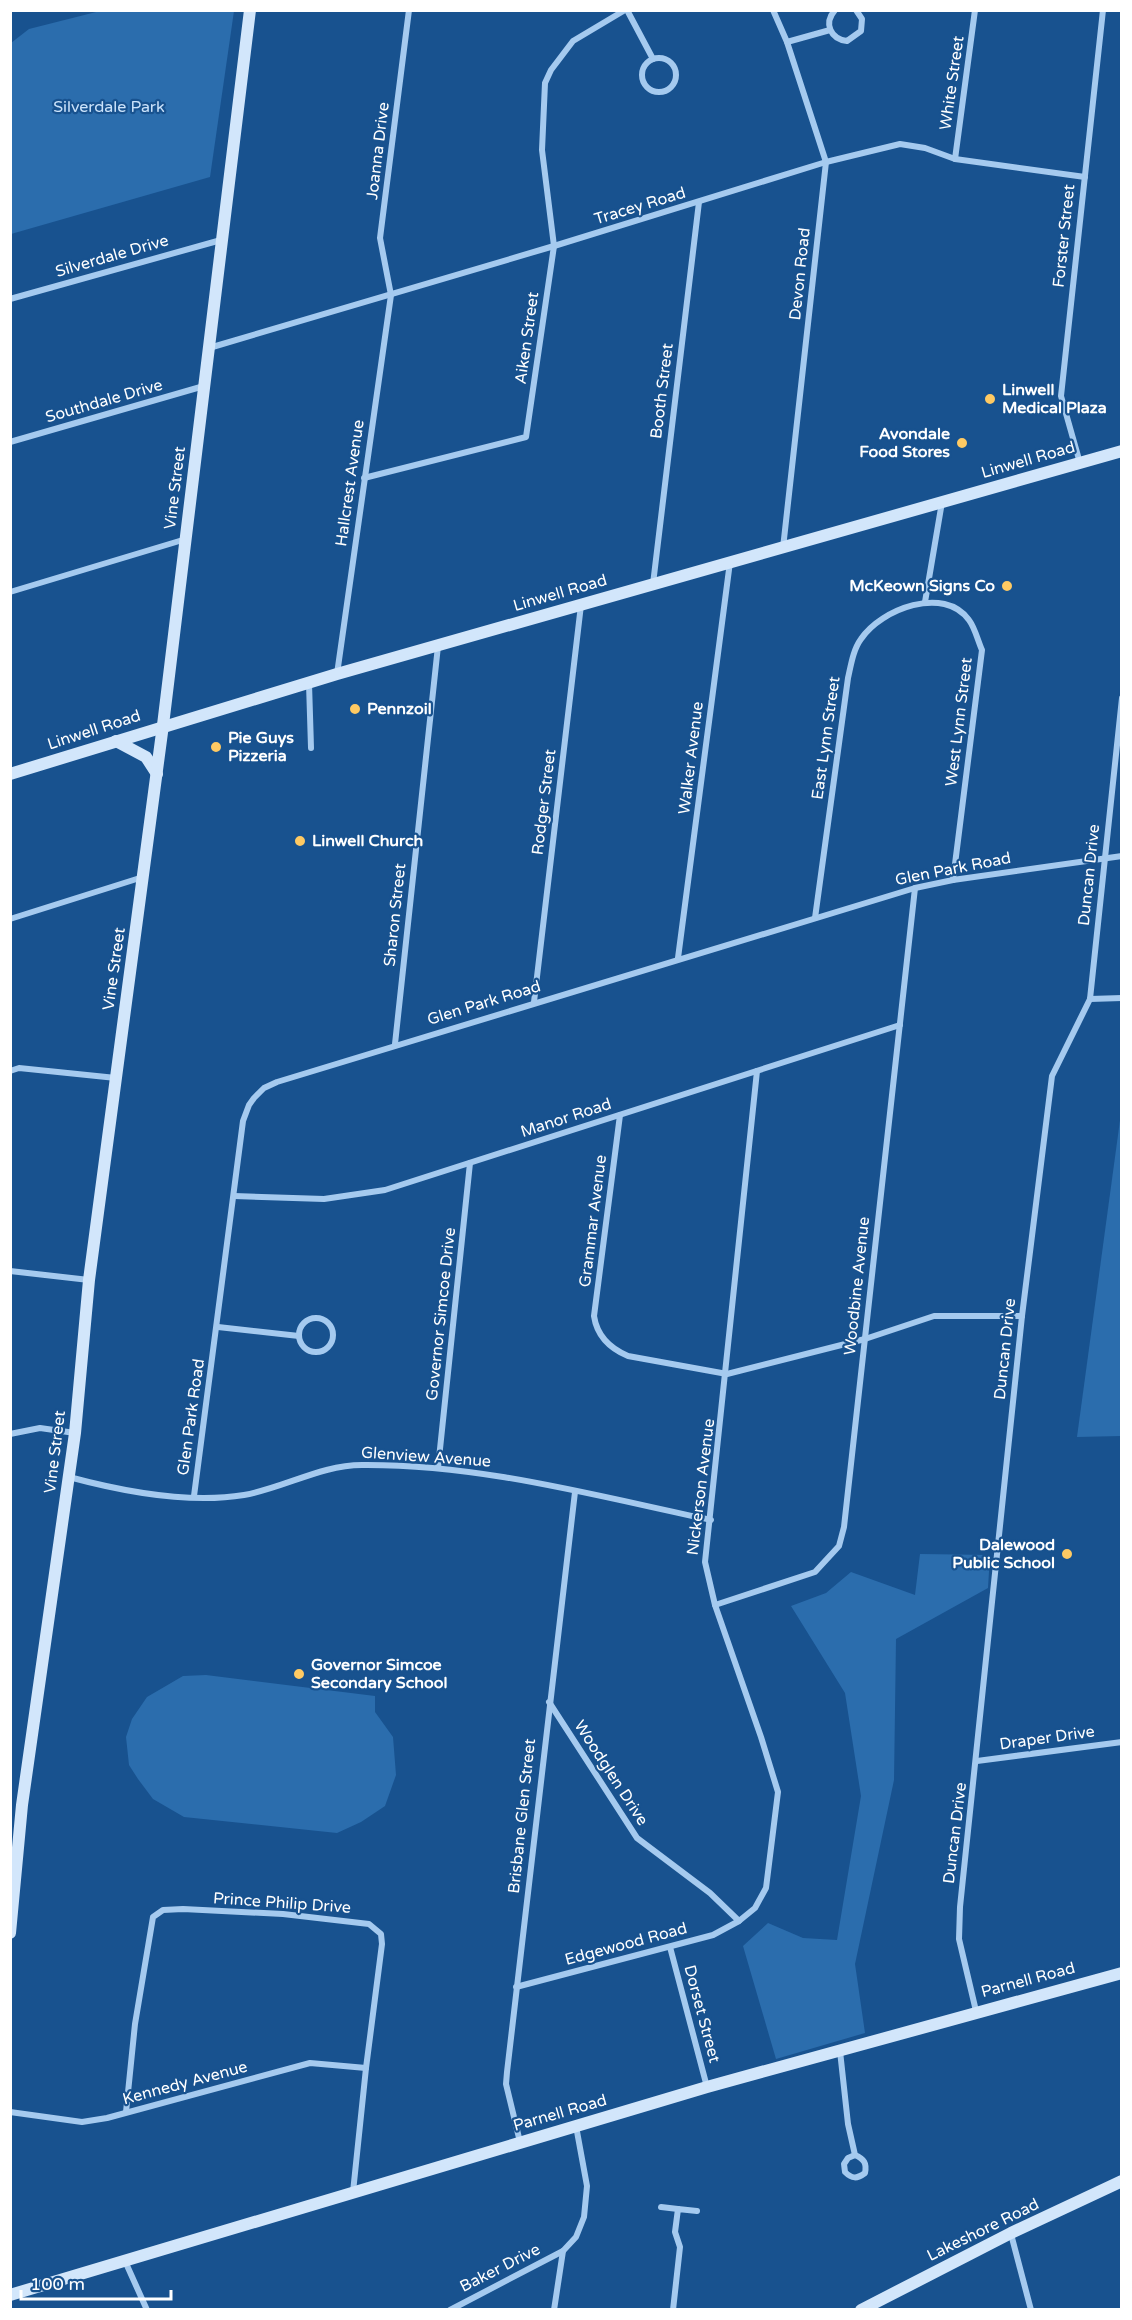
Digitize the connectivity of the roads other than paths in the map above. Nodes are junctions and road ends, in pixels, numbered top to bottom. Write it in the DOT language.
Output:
graph roads {
  1 [pos="250,10"];
  2 [pos="409,10"];
  3 [pos="626,10"];
  4 [pos="772,10"];
  5 [pos="836,10"];
  6 [pos="856,10"];
  7 [pos="975,10"];
  8 [pos="1103,10"];
  9 [pos="830,30"];
  10 [pos="787,42"];
  11 [pos="653,59"];
  12 [pos="955,159"];
  13 [pos="826,162"];
  14 [pos="1085,177"];
  15 [pos="699,202"];
  16 [pos="222,240"];
  17 [pos="554,246"];
  18 [pos="391,295"];
  19 [pos="10,299"];
  20 [pos="208,348"];
  21 [pos="204,386"];
  22 [pos="10,442"];
  23 [pos="1122,451"];
  24 [pos="1080,463"];
  25 [pos="364,478"];
  26 [pos="942,502"];
  27 [pos="186,538"];
  28 [pos="783,549"];
  29 [pos="730,562"];
  30 [pos="653,584"];
  31 [pos="10,592"];
  32 [pos="925,602"];
  33 [pos="581,604"];
  34 [pos="438,645"];
  35 [pos="337,674"];
  36 [pos="309,683"];
  37 [pos="1122,698"];
  38 [pos="163,726"];
  39 [pos="116,741"];
  40 [pos="311,748"];
  41 [pos="10,774"];
  42 [pos="157,774"];
  43 [pos="1122,856"];
  44 [pos="1105,857"];
  45 [pos="143,877"];
  46 [pos="953,880"];
  47 [pos="915,888"];
  48 [pos="815,918"];
  49 [pos="10,919"];
  50 [pos="678,958"];
  51 [pos="1122,998"];
  52 [pos="1090,999"];
  53 [pos="534,1002"];
  54 [pos="900,1026"];
  55 [pos="395,1044"];
  56 [pos="10,1071"];
  57 [pos="757,1071"];
  58 [pos="116,1078"];
  59 [pos="620,1115"];
  60 [pos="470,1163"];
  61 [pos="234,1196"];
  62 [pos="10,1271"];
  63 [pos="89,1280"];
  64 [pos="1022,1316"];
  65 [pos="218,1327"];
  66 [pos="299,1336"];
  67 [pos="865,1339"];
  68 [pos="727,1374"];
  69 [pos="75,1433"];
  70 [pos="10,1434"];
  71 [pos="438,1468"];
  72 [pos="69,1477"];
  73 [pos="575,1492"];
  74 [pos="194,1496"];
  75 [pos="711,1520"];
  76 [pos="714,1605"];
  77 [pos="549,1702"];
  78 [pos="1122,1742"];
  79 [pos="977,1761"];
  80 [pos="739,1921"];
  81 [pos="10,1932"];
  82 [pos="670,1947"];
  83 [pos="1122,1972"];
  84 [pos="516,1987"];
  85 [pos="976,2011"];
  86 [pos="840,2051"];
  87 [pos="366,2068"];
  88 [pos="707,2088"];
  89 [pos="10,2112"];
  90 [pos="126,2112"];
  91 [pos="576,2126"];
  92 [pos="520,2142"];
  93 [pos="855,2156"];
  94 [pos="1122,2181"];
  95 [pos="353,2192"];
  96 [pos="660,2206"];
  97 [pos="678,2209"];
  98 [pos="698,2211"];
  99 [pos="1011,2233"];
  100 [pos="563,2251"];
  101 [pos="125,2260"];
  102 [pos="10,2295"];
  103 [pos="147,2310"];
  104 [pos="450,2310"];
  105 [pos="554,2310"];
  106 [pos="673,2310"];
  107 [pos="861,2310"];
  108 [pos="1031,2310"];
  1 -- 16 [label="street, Vine Street"];
  2 -- 18 [label="street, Joanna Drive"];
  3 -- 11 [label="street"];
  3 -- 17 [label="street, Aiken Street"];
  4 -- 10 [label="street, Devon Road"];
  5 -- 9 [label="street"];
  6 -- 9 [label="street"];
  7 -- 12 [label="street, White Street"];
  8 -- 14 [label="street, Forster Street"];
  9 -- 10 [label="street"];
  10 -- 13 [label="street, Devon Road"];
  11 -- 11 [label="street"];
  12 -- 13 [label="street, Tracey Road"];
  12 -- 14 [label="street, Tracey Road"];
  13 -- 15 [label="street, Tracey Road"];
  13 -- 28 [label="street, Devon Road"];
  14 -- 24 [label="street, Forster Street"];
  15 -- 17 [label="street, Tracey Road"];
  15 -- 30 [label="street, Booth Street"];
  16 -- 19 [label="street, Silverdale Drive"];
  16 -- 20 [label="street, Vine Street"];
  17 -- 18 [label="street, Tracey Road"];
  17 -- 25 [label="street, Aiken Street"];
  18 -- 20 [label="street, Tracey Road"];
  18 -- 25 [label="street, Hallcrest Avenue"];
  20 -- 21 [label="street, Vine Street"];
  21 -- 22 [label="street, Southdale Drive"];
  21 -- 27 [label="street, Vine Street"];
  23 -- 24 [label="street, Linwell Road"];
  24 -- 26 [label="street, Linwell Road"];
  25 -- 35 [label="street, Hallcrest Avenue"];
  26 -- 28 [label="street, Linwell Road"];
  26 -- 32 [label="street"];
  27 -- 31 [label="street"];
  27 -- 38 [label="street, Vine Street"];
  28 -- 29 [label="street, Linwell Road"];
  29 -- 30 [label="street, Linwell Road"];
  29 -- 50 [label="street, Walker Avenue"];
  30 -- 33 [label="street, Linwell Road"];
  32 -- 46 [label="street, West Lynn Street"];
  32 -- 48 [label="street, East Lynn Street"];
  33 -- 34 [label="street, Linwell Road"];
  33 -- 53 [label="street, Rodger Street"];
  34 -- 35 [label="street, Linwell Road"];
  34 -- 55 [label="street, Sharon Street"];
  35 -- 36 [label="street, Linwell Road"];
  36 -- 38 [label="street, Linwell Road"];
  36 -- 40 [label="street"];
  37 -- 44 [label="street, Duncan Drive"];
  38 -- 39 [label="street, Linwell Road"];
  38 -- 42 [label="street, Vine Street"];
  39 -- 41 [label="street, Linwell Road"];
  39 -- 42 [label="street"];
  42 -- 45 [label="street, Vine Street"];
  43 -- 44 [label="street, Glen Park Road"];
  44 -- 46 [label="street, Glen Park Road"];
  44 -- 52 [label="street, Duncan Drive"];
  45 -- 49 [label="street"];
  45 -- 58 [label="street, Vine Street"];
  46 -- 47 [label="street, Glen Park Road"];
  47 -- 48 [label="street, Glen Park Road"];
  47 -- 54 [label="street, Woodbine Avenue"];
  48 -- 50 [label="street, Glen Park Road"];
  50 -- 53 [label="street, Glen Park Road"];
  51 -- 52 [label="street"];
  52 -- 64 [label="street, Duncan Drive"];
  53 -- 55 [label="street, Glen Park Road"];
  54 -- 57 [label="street, Manor Road"];
  54 -- 67 [label="street, Woodbine Avenue"];
  55 -- 61 [label="street, Glen Park Road"];
  56 -- 58 [label="street"];
  57 -- 59 [label="street, Manor Road"];
  57 -- 68 [label="street, Nickerson Avenue"];
  58 -- 63 [label="street, Vine Street"];
  59 -- 60 [label="street, Manor Road"];
  59 -- 68 [label="street, Grammar Avenue"];
  60 -- 61 [label="street, Manor Road"];
  60 -- 71 [label="street, Governor Simcoe Drive"];
  61 -- 65 [label="street, Glen Park Road"];
  62 -- 63 [label="street"];
  63 -- 69 [label="street, Vine Street"];
  64 -- 67 [label="street"];
  64 -- 79 [label="street, Duncan Drive"];
  65 -- 66 [label="street"];
  65 -- 74 [label="street, Glen Park Road"];
  66 -- 66 [label="street"];
  67 -- 68 [label="street"];
  67 -- 76 [label="street, Woodbine Avenue"];
  68 -- 75 [label="street, Nickerson Avenue"];
  69 -- 70 [label="street"];
  69 -- 72 [label="street, Vine Street"];
  71 -- 73 [label="street, Glenview Avenue"];
  71 -- 74 [label="street, Glenview Avenue"];
  72 -- 74 [label="street, Glenview Avenue"];
  72 -- 81 [label="street, Vine Street"];
  73 -- 75 [label="street, Glenview Avenue"];
  73 -- 77 [label="street, Brisbane Glen Street"];
  75 -- 76 [label="street, Nickerson Avenue"];
  76 -- 80 [label="street, Nickerson Avenue"];
  77 -- 80 [label="street, Woodglen Drive"];
  77 -- 84 [label="street, Brisbane Glen Street"];
  78 -- 79 [label="street, Draper Drive"];
  79 -- 85 [label="street, Duncan Drive"];
  80 -- 82 [label="street, Edgewood Road"];
  82 -- 84 [label="street, Edgewood Road"];
  82 -- 88 [label="street, Dorset Street"];
  83 -- 85 [label="street, Parnell Road"];
  84 -- 92 [label="street, Brisbane Glen Street"];
  85 -- 86 [label="street, Parnell Road"];
  86 -- 88 [label="street, Parnell Road"];
  86 -- 93 [label="street"];
  87 -- 90 [label="street, Kennedy Avenue"];
  87 -- 90 [label="street, Prince Philip Drive"];
  87 -- 95 [label="street, Prince Philip Drive"];
  88 -- 91 [label="street, Parnell Road"];
  89 -- 90 [label="street, Kennedy Avenue"];
  91 -- 92 [label="street, Parnell Road"];
  91 -- 100 [label="street"];
  92 -- 95 [label="street, Parnell Road"];
  94 -- 99 [label="street, Lakeshore Road"];
  95 -- 101 [label="street, Parnell Road"];
  96 -- 97 [label="street"];
  97 -- 98 [label="street"];
  97 -- 106 [label="street"];
  99 -- 107 [label="street, Lakeshore Road"];
  99 -- 108 [label="street"];
  100 -- 104 [label="street, Baker Drive"];
  100 -- 105 [label="street"];
  101 -- 102 [label="street, Parnell Road"];
  101 -- 103 [label="street"];
}
